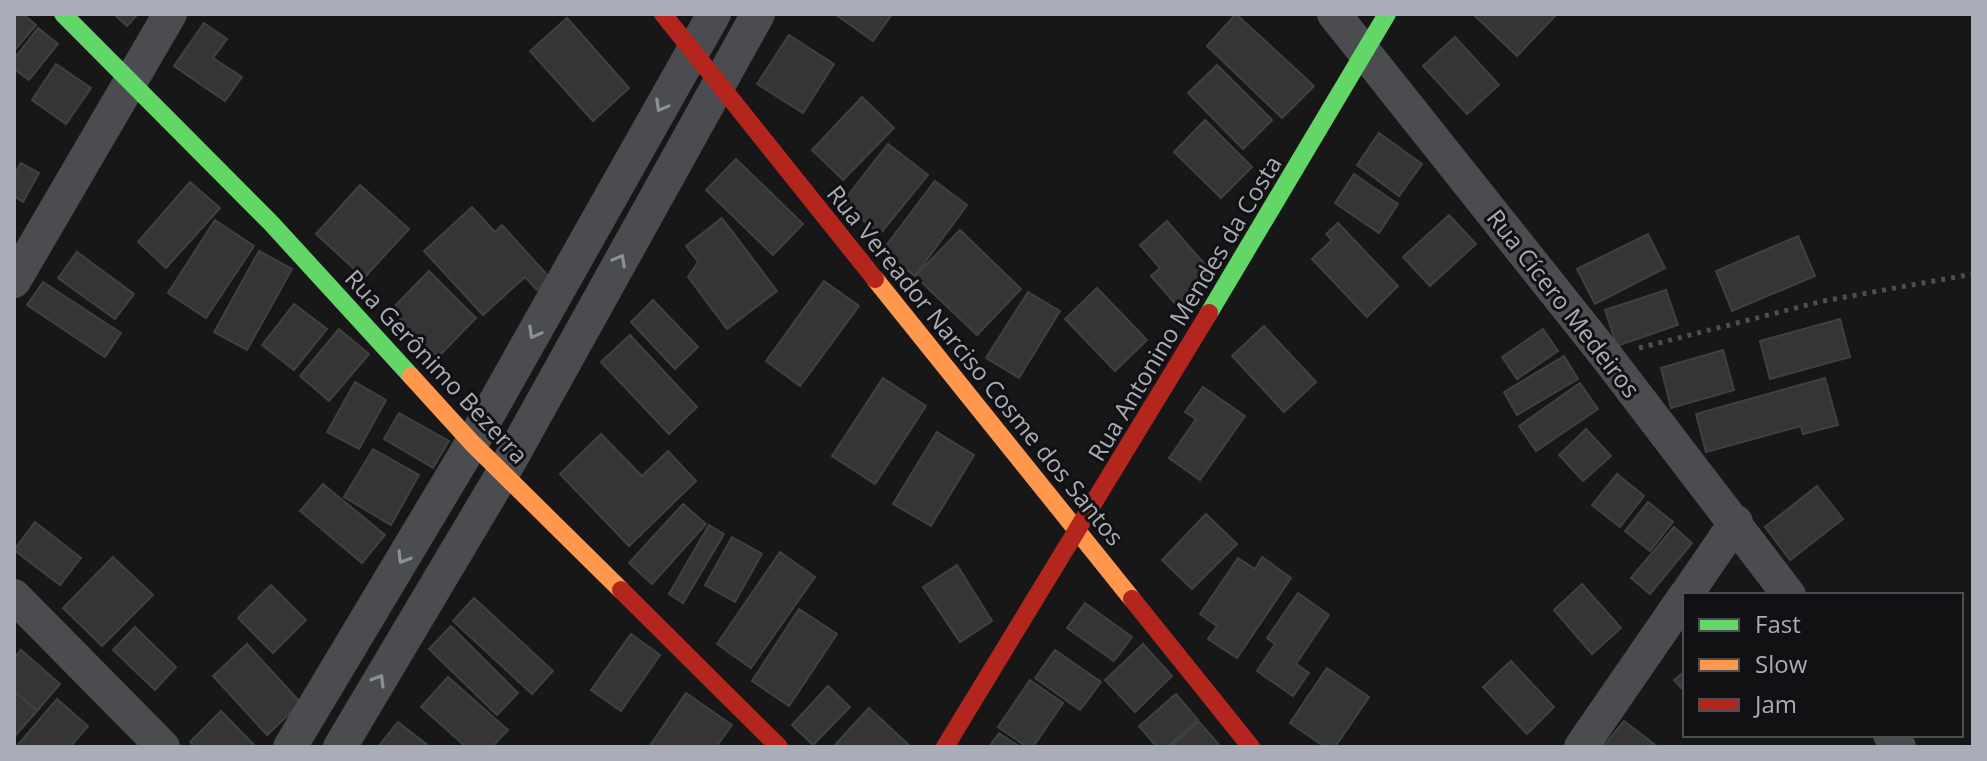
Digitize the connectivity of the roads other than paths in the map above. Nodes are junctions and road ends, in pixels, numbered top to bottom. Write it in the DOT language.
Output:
graph roads {
  1 [pos="63,14"];
  2 [pos="170,14"];
  3 [pos="663,14"];
  4 [pos="714,14"];
  5 [pos="758,14"];
  6 [pos="1334,14"];
  7 [pos="1387,14"];
  8 [pos="693,51"];
  9 [pos="1364,52"];
  10 [pos="131,81"];
  11 [pos="718,85"];
  12 [pos="14,281"];
  13 [pos="472,443"];
  14 [pos="503,473"];
  15 [pos="1736,522"];
  16 [pos="1079,531"];
  17 [pos="1687,593"];
  18 [pos="1788,593"];
  19 [pos="14,596"];
  20 [pos="1683,599"];
  21 [pos="163,747"];
  22 [pos="290,747"];
  23 [pos="340,747"];
  24 [pos="779,747"];
  25 [pos="945,747"];
  26 [pos="1251,747"];
  27 [pos="1581,747"];
  1 -- 10 [label="street, Rua Gerônimo Bezerra"];
  2 -- 10 [label="street"];
  3 -- 8 [label="street, Rua Vereador Narciso Cosme dos Santos"];
  4 -- 8 [label="street"];
  5 -- 11 [label="street"];
  6 -- 9 [label="street, Rua Cícero Medeiros"];
  7 -- 9 [label="street, Rua Antonino Mendes da Costa"];
  8 -- 11 [label="street, Rua Vereador Narciso Cosme dos Santos"];
  8 -- 13 [label="street, one-way"];
  9 -- 15 [label="street, Rua Cícero Medeiros"];
  9 -- 16 [label="street, Rua Antonino Mendes da Costa"];
  10 -- 12 [label="street"];
  10 -- 13 [label="street, Rua Gerônimo Bezerra"];
  14 -- 11 [label="street, one-way"];
  11 -- 16 [label="street, Rua Vereador Narciso Cosme dos Santos"];
  13 -- 14 [label="street, Rua Gerônimo Bezerra"];
  13 -- 22 [label="street, one-way"];
  23 -- 14 [label="street, one-way"];
  14 -- 24 [label="street, Rua Gerônimo Bezerra"];
  15 -- 17 [label="street"];
  15 -- 18 [label="street, Rua Cícero Medeiros"];
  16 -- 25 [label="street, Rua Antonino Mendes da Costa"];
  16 -- 26 [label="street, Rua Vereador Narciso Cosme dos Santos"];
  19 -- 21 [label="street"];
  20 -- 27 [label="street"];
}
